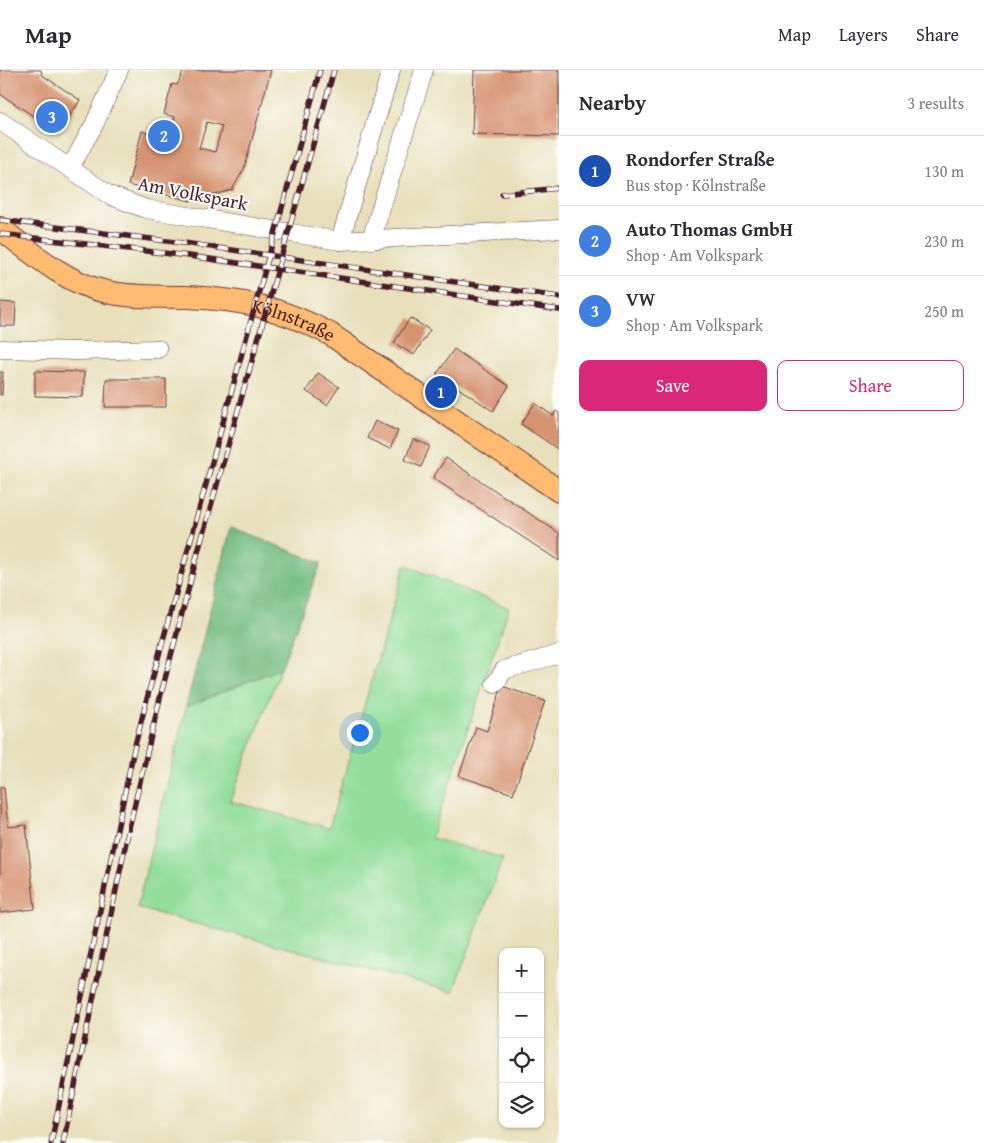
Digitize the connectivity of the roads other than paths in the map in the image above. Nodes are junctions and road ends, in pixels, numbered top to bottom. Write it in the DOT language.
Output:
graph roads {
  1 [pos="119,70"];
  2 [pos="391,70"];
  3 [pos="424,70"];
  4 [pos="0,121"];
  5 [pos="70,168"];
  6 [pos="0,228"];
  7 [pos="559,230"];
  8 [pos="371,240"];
  9 [pos="340,241"];
  10 [pos="0,349"];
  11 [pos="158,350"];
  12 [pos="559,491"];
  13 [pos="559,654"];
  14 [pos="495,684"];
  1 -- 5 [label="street"];
  2 -- 9 [label="street"];
  3 -- 8 [label="street"];
  4 -- 5 [label="street, Am Volkspark"];
  5 -- 9 [label="street, Am Volkspark"];
  6 -- 12 [label="main road, Kölnstraße"];
  7 -- 8 [label="street, Am Volkspark"];
  8 -- 9 [label="street, Am Volkspark"];
  10 -- 11 [label="street"];
  13 -- 14 [label="street"];
}
